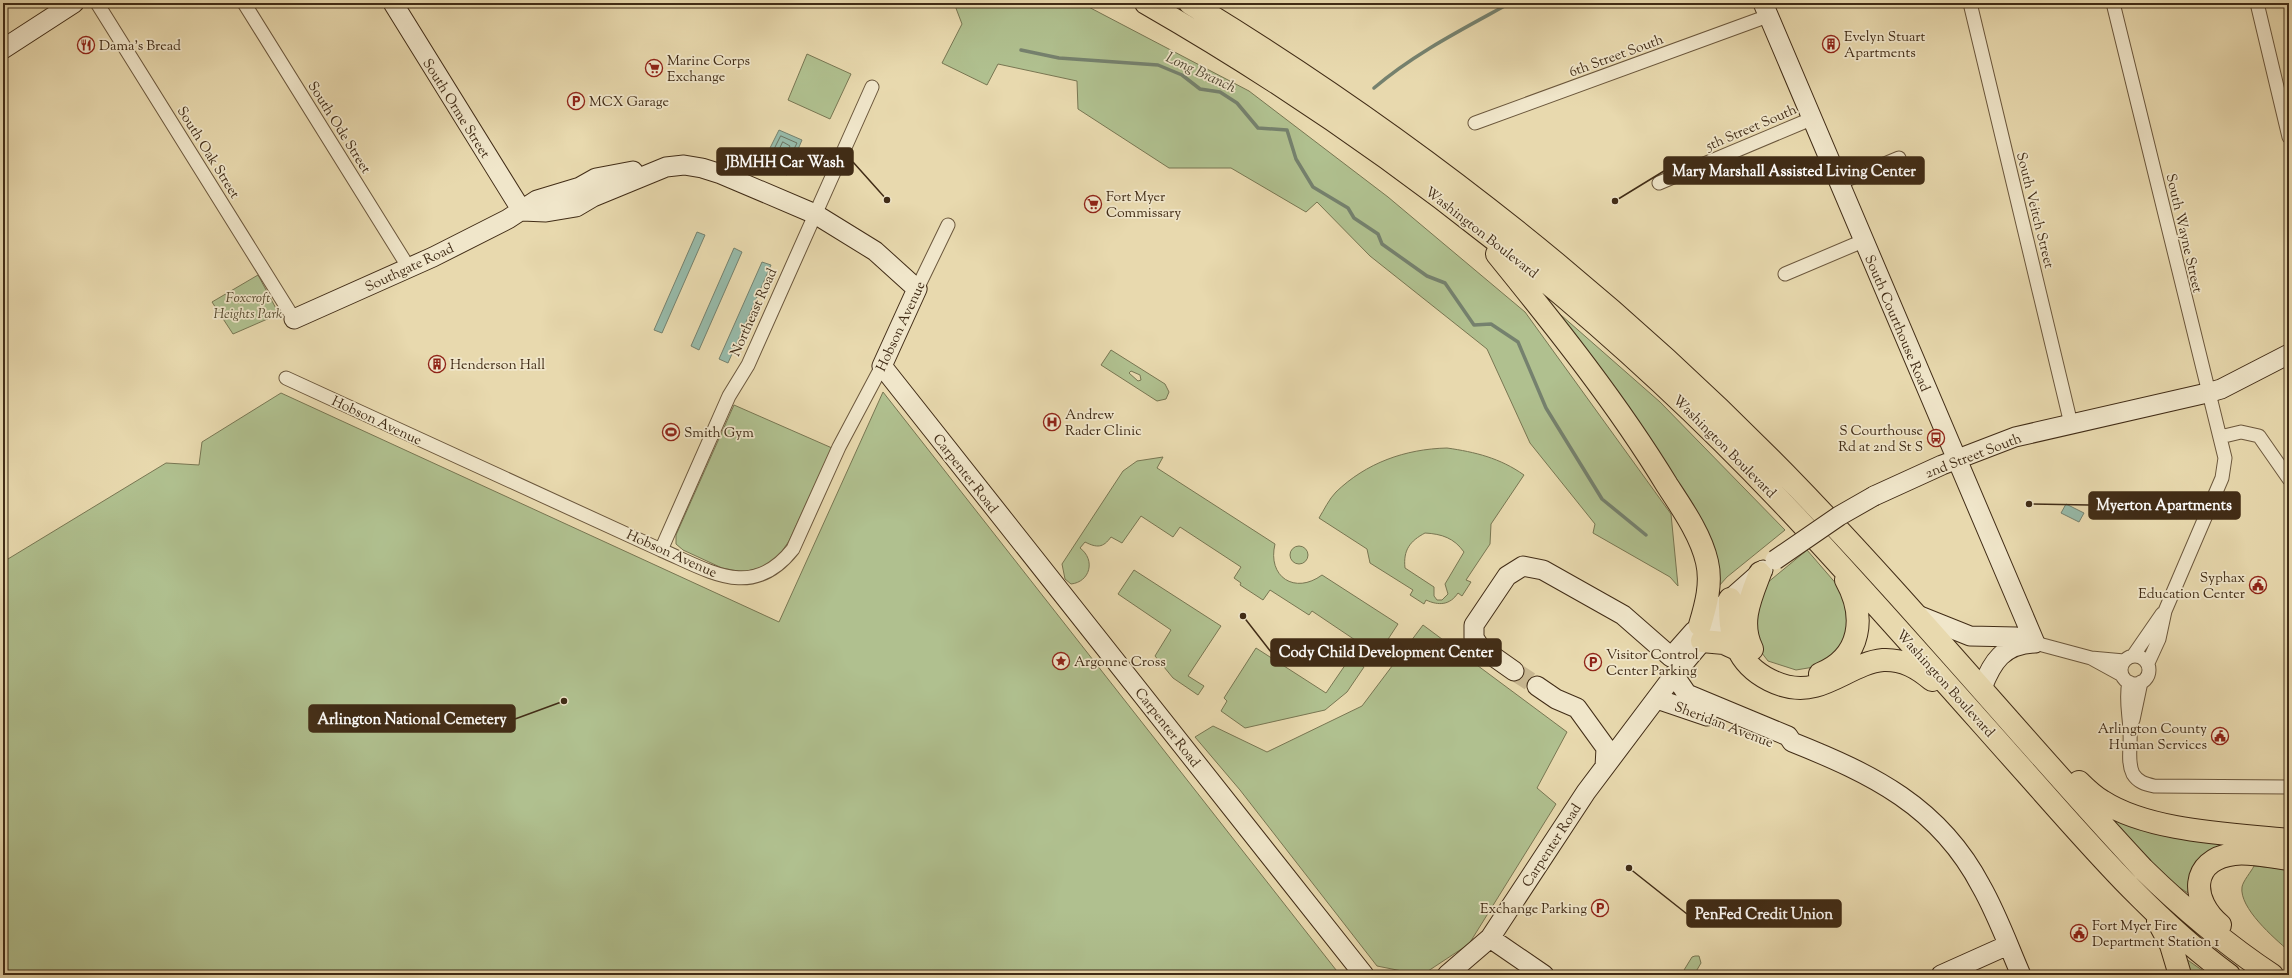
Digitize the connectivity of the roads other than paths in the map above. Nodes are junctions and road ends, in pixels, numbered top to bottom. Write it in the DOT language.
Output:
graph roads {
  1 [pos="74,3"];
  2 [pos="97,3"];
  3 [pos="244,3"];
  4 [pos="393,3"];
  5 [pos="1146,3"];
  6 [pos="1190,3"];
  7 [pos="1970,3"];
  8 [pos="2113,3"];
  9 [pos="2257,3"];
  10 [pos="1766,9"];
  11 [pos="3,49"];
  12 [pos="872,87"];
  13 [pos="1811,119"];
  14 [pos="1475,123"];
  15 [pos="2289,137"];
  16 [pos="1899,158"];
  17 [pos="1659,183"];
  18 [pos="1839,183"];
  19 [pos="522,211"];
  20 [pos="815,214"];
  21 [pos="1471,222"];
  22 [pos="948,225"];
  23 [pos="1863,240"];
  24 [pos="409,268"];
  25 [pos="1785,274"];
  26 [pos="917,289"];
  27 [pos="294,319"];
  28 [pos="2289,354"];
  29 [pos="882,366"];
  30 [pos="286,378"];
  31 [pos="2207,393"];
  32 [pos="2070,424"];
  33 [pos="2220,437"];
  34 [pos="1956,459"];
  35 [pos="2289,479"];
  36 [pos="661,550"];
  37 [pos="1834,558"];
  38 [pos="1767,567"];
  39 [pos="1730,599"];
  40 [pos="2165,611"];
  41 [pos="1915,614"];
  42 [pos="2034,643"];
  43 [pos="1687,649"];
  44 [pos="1737,649"];
  45 [pos="2091,658"];
  46 [pos="2129,658"];
  47 [pos="2148,664"];
  48 [pos="1514,671"];
  49 [pos="2131,680"];
  50 [pos="1537,686"];
  51 [pos="1982,688"];
  52 [pos="1657,699"];
  53 [pos="1978,719"];
  54 [pos="2016,728"];
  55 [pos="1792,742"];
  56 [pos="1605,767"];
  57 [pos="2289,788"];
  58 [pos="2289,840"];
  59 [pos="2289,859"];
  60 [pos="2153,911"];
  61 [pos="1490,938"];
  62 [pos="2008,945"];
  63 [pos="1364,975"];
  64 [pos="1448,975"];
  65 [pos="1544,975"];
  66 [pos="1942,975"];
  67 [pos="2021,975"];
  68 [pos="2180,975"];
  69 [pos="2229,975"];
  70 [pos="2271,975"];
  1 -- 11 [label="street"];
  2 -- 27 [label="street, South Oak Street"];
  3 -- 24 [label="street, South Ode Street"];
  4 -- 19 [label="street, South Orme Street"];
  5 -- 21 [label="highway, Washington Boulevard"];
  6 -- 41 [label="highway, Washington Boulevard"];
  7 -- 32 [label="street, South Veitch Street"];
  8 -- 31 [label="street, South Wayne Street"];
  9 -- 15 [label="street"];
  10 -- 13 [label="street, South Courthouse Road"];
  10 -- 14 [label="street, 6th Street South"];
  12 -- 20 [label="street, Northeast Road"];
  13 -- 17 [label="street, 5th Street South"];
  13 -- 18 [label="street, South Courthouse Road"];
  16 -- 18 [label="street"];
  18 -- 23 [label="street, South Courthouse Road"];
  19 -- 20 [label="street, Southgate Road"];
  19 -- 24 [label="street, Southgate Road"];
  20 -- 26 [label="street, Southgate Road"];
  20 -- 36 [label="street, Northeast Road"];
  21 -- 37 [label="highway, Washington Boulevard"];
  21 -- 43 [label="highway"];
  22 -- 26 [label="street, Hobson Avenue"];
  23 -- 25 [label="street"];
  23 -- 34 [label="street, South Courthouse Road"];
  24 -- 27 [label="street, Southgate Road"];
  26 -- 29 [label="street, Hobson Avenue"];
  28 -- 31 [label="street, 2nd Street South"];
  29 -- 36 [label="street, Hobson Avenue"];
  29 -- 63 [label="street, Carpenter Road"];
  30 -- 36 [label="street, Hobson Avenue"];
  31 -- 32 [label="street, 2nd Street South"];
  31 -- 33 [label="street, South Wayne Street"];
  32 -- 34 [label="street, 2nd Street South"];
  33 -- 35 [label="street"];
  33 -- 40 [label="street, South Wayne Street"];
  34 -- 38 [label="street, 2nd Street South, bridge"];
  34 -- 42 [label="street, South Courthouse Road"];
  37 -- 38 [label="highway"];
  37 -- 53 [label="highway, Washington Boulevard"];
  38 -- 39 [label="street, 2nd Street South"];
  39 -- 43 [label="street, 2nd Street South"];
  39 -- 44 [label="highway"];
  40 -- 46 [label="street"];
  40 -- 47 [label="street"];
  41 -- 42 [label="street"];
  41 -- 51 [label="highway, Washington Boulevard"];
  42 -- 45 [label="street"];
  42 -- 51 [label="street"];
  43 -- 44 [label="highway"];
  43 -- 48 [label="street, Sheridan Avenue"];
  43 -- 52 [label="street, Carpenter Road"];
  43 -- 55 [label="street, Sheridan Avenue"];
  44 -- 53 [label="highway"];
  45 -- 46 [label="street"];
  45 -- 49 [label="street"];
  46 -- 47 [label="street"];
  46 -- 49 [label="street"];
  47 -- 49 [label="street"];
  49 -- 57 [label="street"];
  50 -- 56 [label="street"];
  51 -- 54 [label="highway, Washington Boulevard"];
  52 -- 55 [label="street, Sheridan Avenue"];
  52 -- 56 [label="street, Carpenter Road"];
  53 -- 60 [label="highway, Washington Boulevard"];
  54 -- 58 [label="highway"];
  54 -- 70 [label="highway, Washington Boulevard"];
  55 -- 62 [label="street, Sheridan Avenue"];
  56 -- 61 [label="street, Carpenter Road"];
  59 -- 70 [label="highway"];
  60 -- 68 [label="highway"];
  60 -- 69 [label="highway, Washington Boulevard"];
  61 -- 64 [label="street, Carpenter Road"];
  61 -- 65 [label="street"];
  62 -- 66 [label="street"];
  62 -- 67 [label="street, Sheridan Avenue"];
}
